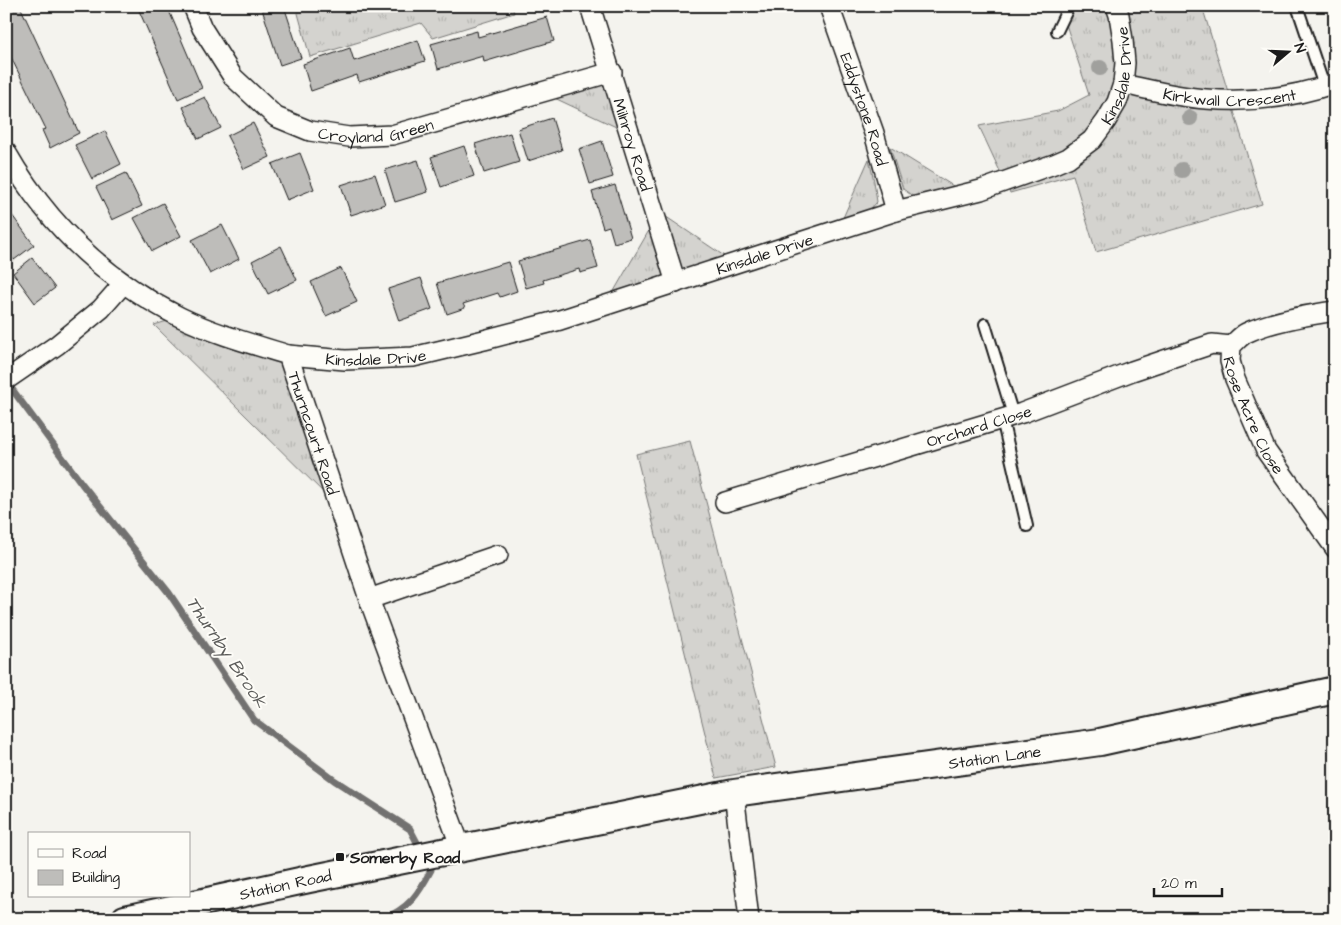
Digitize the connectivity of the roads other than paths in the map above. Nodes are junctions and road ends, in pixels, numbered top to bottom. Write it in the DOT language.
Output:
graph roads {
  1 [pos="193,6"];
  2 [pos="590,6"];
  3 [pos="829,6"];
  4 [pos="1069,6"];
  5 [pos="1116,6"];
  6 [pos="1297,6"];
  7 [pos="1057,31"];
  8 [pos="612,72"];
  9 [pos="1123,84"];
  10 [pos="1329,85"];
  11 [pos="6,152"];
  12 [pos="896,211"];
  13 [pos="676,283"];
  14 [pos="123,284"];
  15 [pos="1335,312"];
  16 [pos="985,324"];
  17 [pos="1231,346"];
  18 [pos="288,355"];
  19 [pos="6,380"];
  20 [pos="1008,417"];
  21 [pos="724,502"];
  22 [pos="1027,526"];
  23 [pos="1335,548"];
  24 [pos="498,555"];
  25 [pos="369,599"];
  26 [pos="1335,690"];
  27 [pos="734,793"];
  28 [pos="652,810"];
  29 [pos="460,848"];
  30 [pos="124,919"];
  31 [pos="749,919"];
  1 -- 8 [label="street, Croyland Green"];
  2 -- 8 [label="street, Milnroy Road"];
  3 -- 12 [label="street, Eddystone Road"];
  4 -- 7 [label="lane"];
  5 -- 9 [label="street, Kinsdale Drive"];
  6 -- 10 [label="lane"];
  8 -- 13 [label="street, Milnroy Road"];
  9 -- 10 [label="street, Kirkwall Crescent"];
  9 -- 12 [label="street, Kinsdale Drive"];
  11 -- 14 [label="street, Thurncourt Road"];
  12 -- 13 [label="street, Kinsdale Drive"];
  13 -- 18 [label="street, Kinsdale Drive"];
  14 -- 18 [label="street, Thurncourt Road"];
  14 -- 19 [label="street"];
  15 -- 17 [label="street, Rose Acre Close"];
  16 -- 20 [label="lane"];
  17 -- 20 [label="street, Orchard Close"];
  17 -- 23 [label="street, Rose Acre Close"];
  18 -- 25 [label="street, Thurncourt Road"];
  20 -- 21 [label="street, Orchard Close"];
  20 -- 22 [label="lane"];
  24 -- 25 [label="street"];
  25 -- 29 [label="street, Thurncourt Road"];
  26 -- 27 [label="street, Station Lane"];
  27 -- 28 [label="street, Station Lane"];
  27 -- 31 [label="street"];
  28 -- 29 [label="street, Station Road"];
  29 -- 30 [label="street, Station Road"];
}
